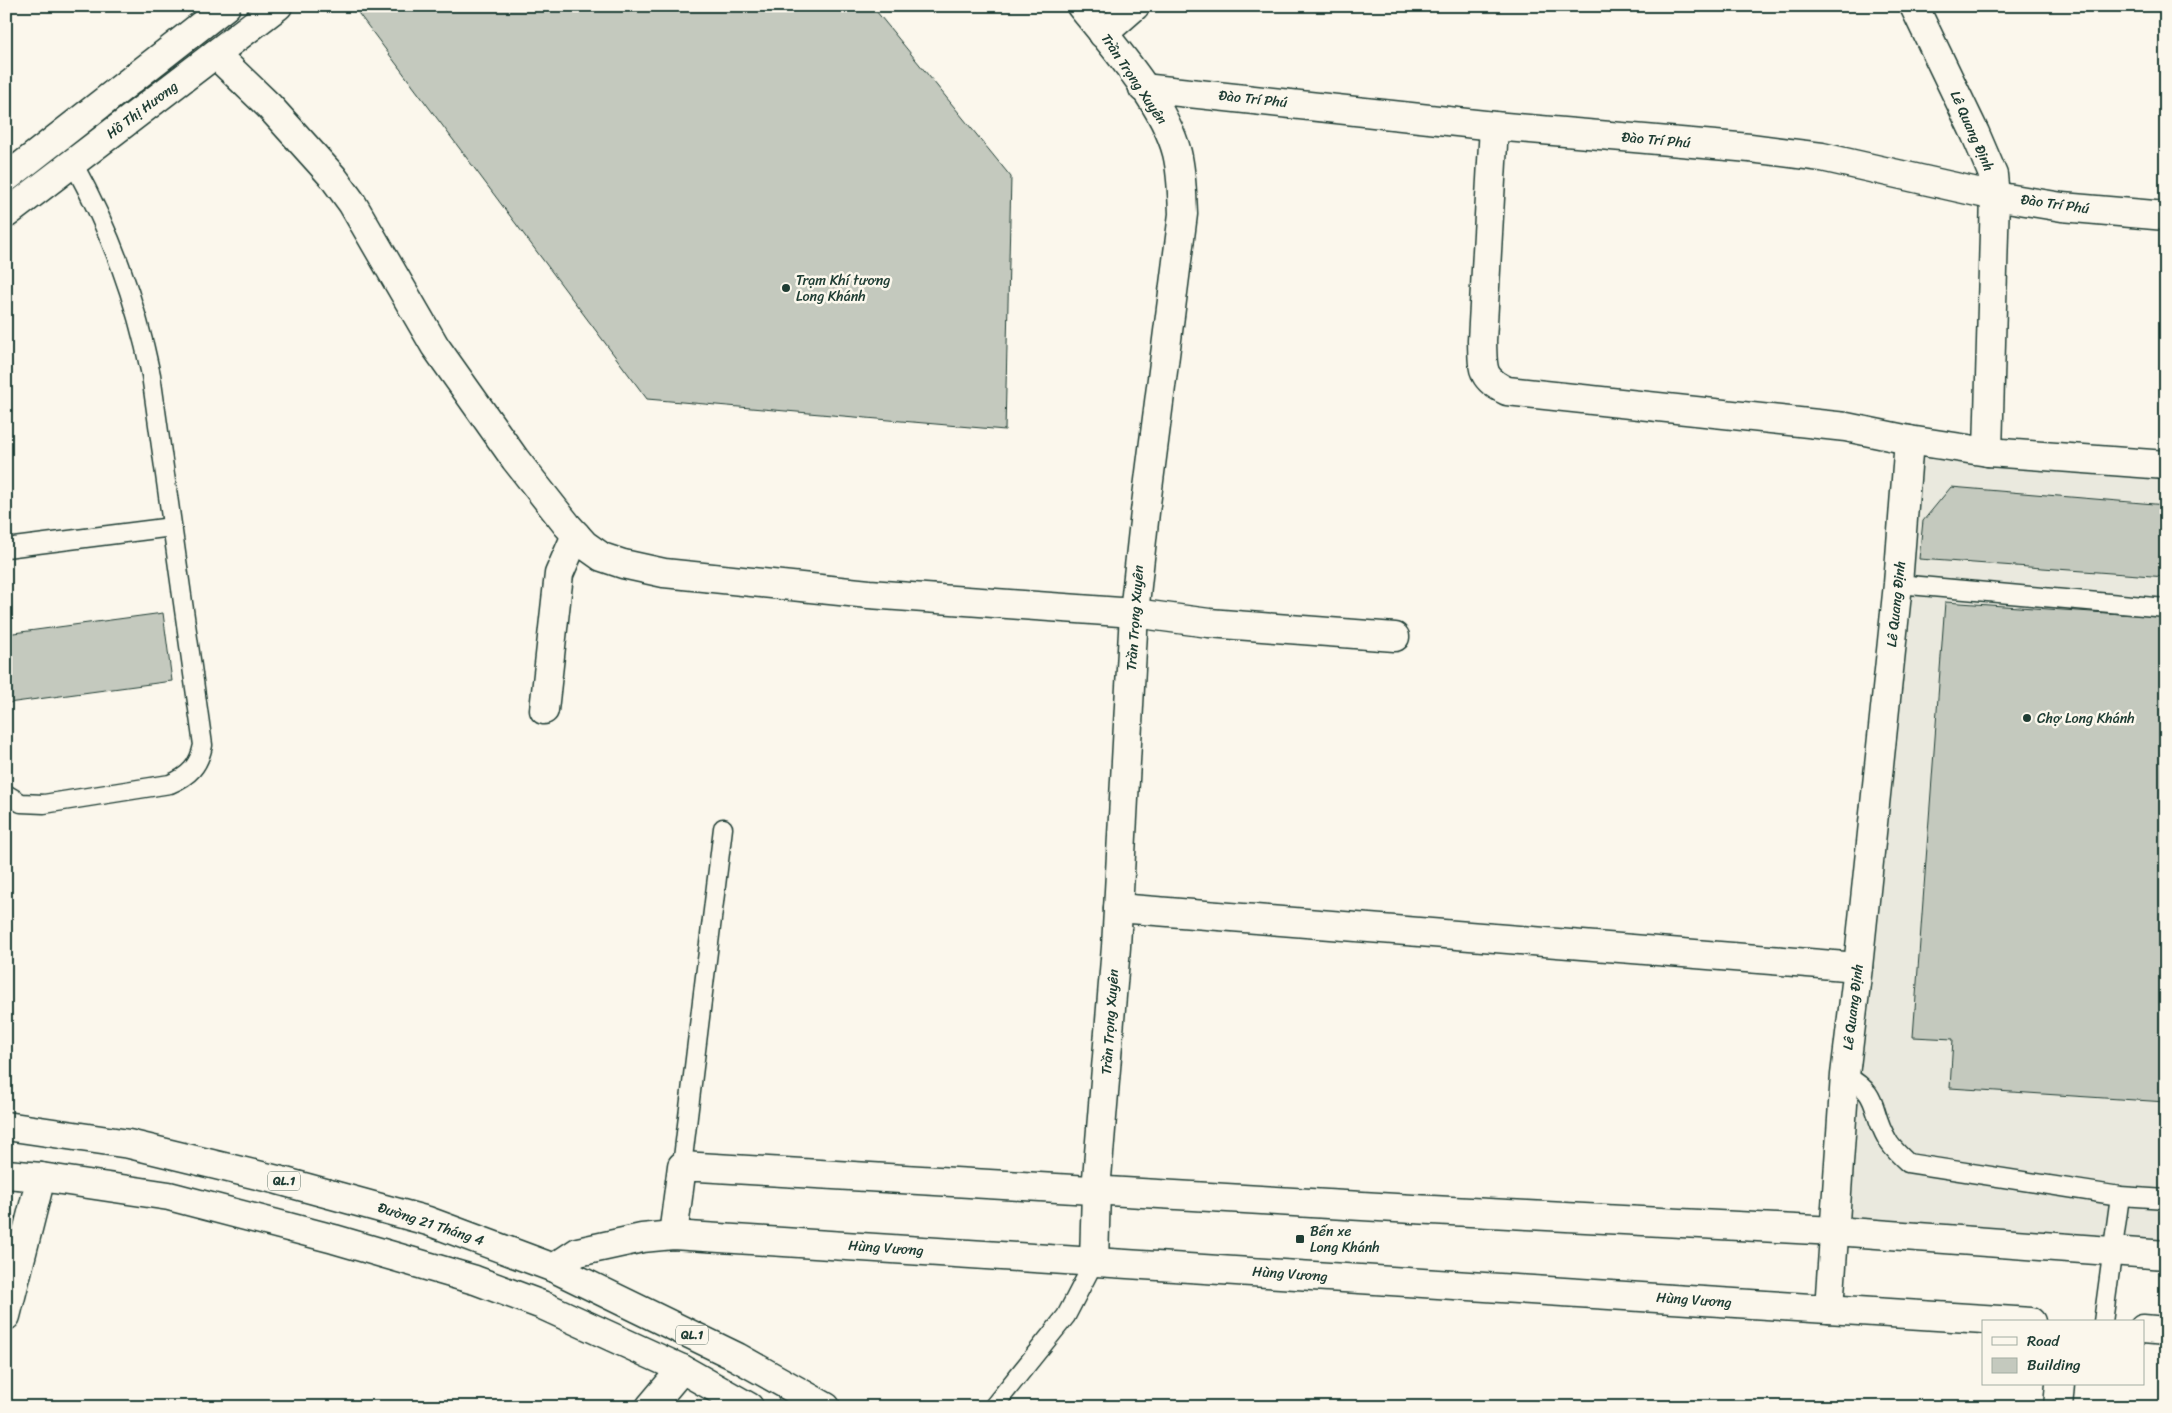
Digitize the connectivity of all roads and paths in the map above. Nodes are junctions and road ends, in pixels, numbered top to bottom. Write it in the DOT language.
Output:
graph roads {
  1 [pos="226,6"];
  2 [pos="278,6"];
  3 [pos="1081,6"];
  4 [pos="1135,6"];
  5 [pos="1916,7"];
  6 [pos="1103,34"];
  7 [pos="215,54"];
  8 [pos="1143,88"];
  9 [pos="1494,126"];
  10 [pos="73,163"];
  11 [pos="6,178"];
  12 [pos="1995,196"];
  13 [pos="6,214"];
  14 [pos="2166,216"];
  15 [pos="1909,440"];
  16 [pos="1988,452"];
  17 [pos="2166,466"];
  18 [pos="172,528"];
  19 [pos="576,535"];
  20 [pos="6,548"];
  21 [pos="1898,584"];
  22 [pos="2166,608"];
  23 [pos="1134,613"];
  24 [pos="1395,637"];
  25 [pos="544,710"];
  26 [pos="6,794"];
  27 [pos="723,828"];
  28 [pos="1118,908"];
  29 [pos="1858,967"];
  30 [pos="1845,1075"];
  31 [pos="6,1126"];
  32 [pos="682,1166"];
  33 [pos="6,1174"];
  34 [pos="41,1177"];
  35 [pos="1096,1190"];
  36 [pos="2120,1196"];
  37 [pos="2166,1199"];
  38 [pos="1835,1231"];
  39 [pos="673,1235"];
  40 [pos="2113,1252"];
  41 [pos="2166,1255"];
  42 [pos="1094,1262"];
  43 [pos="554,1268"];
  44 [pos="542,1305"];
  45 [pos="1829,1309"];
  46 [pos="6,1316"];
  47 [pos="2000,1320"];
  48 [pos="2103,1320"];
  49 [pos="2144,1329"];
  50 [pos="2166,1331"];
  51 [pos="682,1369"];
  52 [pos="2060,1386"];
  53 [pos="650,1407"];
  54 [pos="748,1407"];
  55 [pos="826,1407"];
  56 [pos="993,1407"];
  57 [pos="2058,1407"];
  1 -- 11 [label="main road"];
  2 -- 7 [label="main road, Hồ Thị Hương"];
  3 -- 6 [label="main road, Trần Trọng Xuyên"];
  4 -- 6 [label="main road"];
  5 -- 12 [label="main road, Lê Quang Định"];
  6 -- 8 [label="main road, Trần Trọng Xuyên"];
  7 -- 10 [label="main road, Hồ Thị Hương"];
  7 -- 19 [label="main road"];
  8 -- 9 [label="main road, Đào Trí Phú"];
  8 -- 23 [label="main road, Trần Trọng Xuyên"];
  9 -- 12 [label="main road, Đào Trí Phú"];
  9 -- 15 [label="main road"];
  10 -- 13 [label="main road, Hồ Thị Hương"];
  10 -- 18 [label="lane"];
  12 -- 14 [label="main road, Đào Trí Phú"];
  12 -- 16 [label="main road, Lê Quang Định"];
  15 -- 16 [label="main road"];
  15 -- 21 [label="main road, Lê Quang Định"];
  16 -- 17 [label="main road"];
  18 -- 20 [label="lane"];
  18 -- 26 [label="lane"];
  19 -- 23 [label="main road"];
  19 -- 25 [label="main road"];
  21 -- 22 [label="lane"];
  21 -- 29 [label="main road, Lê Quang Định"];
  23 -- 24 [label="main road"];
  23 -- 28 [label="main road, Trần Trọng Xuyên"];
  27 -- 32 [label="lane"];
  28 -- 29 [label="main road"];
  28 -- 35 [label="main road, Trần Trọng Xuyên"];
  29 -- 30 [label="main road, Lê Quang Định"];
  30 -- 36 [label="lane"];
  30 -- 38 [label="main road, Lê Quang Định"];
  31 -- 43 [label="main road, Đường 21 Tháng 4 / QL.1"];
  32 -- 35 [label="main road"];
  32 -- 39 [label="main road"];
  33 -- 34 [label="main road, QL.1"];
  34 -- 44 [label="main road, QL.1"];
  34 -- 46 [label="main road"];
  35 -- 38 [label="main road"];
  35 -- 42 [label="main road, Trần Trọng Xuyên"];
  36 -- 37 [label="lane"];
  36 -- 40 [label="lane"];
  38 -- 40 [label="main road"];
  38 -- 45 [label="main road, Lê Quang Định"];
  39 -- 42 [label="main road, Hùng Vương"];
  39 -- 43 [label="main road, Hùng Vương"];
  40 -- 41 [label="main road"];
  40 -- 48 [label="lane"];
  42 -- 45 [label="main road, Hùng Vương"];
  42 -- 56 [label="lane"];
  43 -- 44 [label="main road"];
  43 -- 55 [label="main road, Đường 21 Tháng 4 / QL.1"];
  44 -- 51 [label="main road, QL.1"];
  45 -- 47 [label="main road, Hùng Vương"];
  49 -- 50 [label="main road"];
  51 -- 53 [label="main road"];
  51 -- 54 [label="main road, QL.1"];
  52 -- 57 [label="main road"];
}
